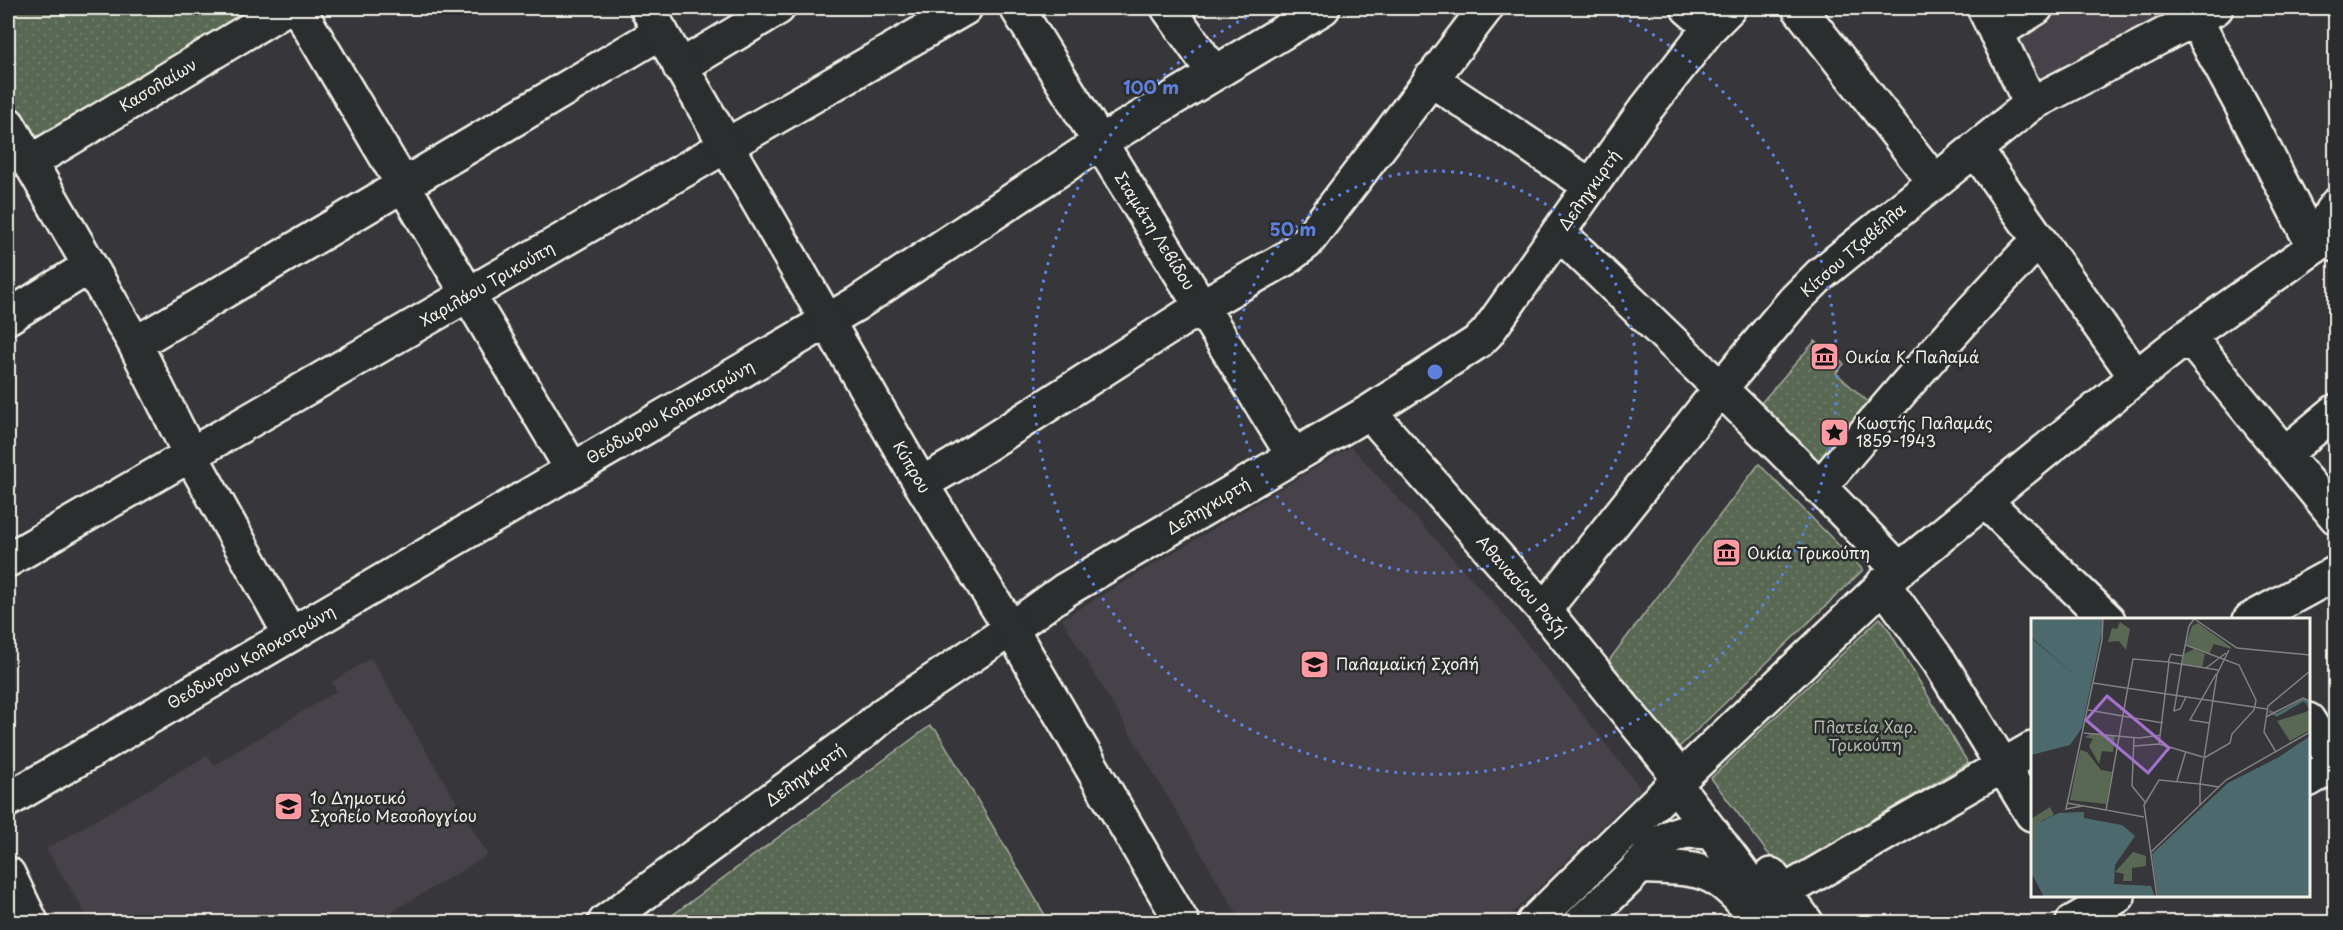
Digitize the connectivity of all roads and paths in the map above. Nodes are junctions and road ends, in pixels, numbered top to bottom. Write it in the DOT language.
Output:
graph roads {
  1 [pos="286,8"];
  2 [pos="298,8"];
  3 [pos="778,8"];
  4 [pos="965,8"];
  5 [pos="1017,8"];
  6 [pos="1168,8"];
  7 [pos="1323,8"];
  8 [pos="1486,8"];
  9 [pos="1799,8"];
  10 [pos="2036,8"];
  11 [pos="2200,11"];
  12 [pos="1709,14"];
  13 [pos="654,20"];
  14 [pos="1990,20"];
  15 [pos="680,67"];
  16 [pos="1214,74"];
  17 [pos="1430,79"];
  18 [pos="2031,104"];
  19 [pos="8,124"];
  20 [pos="1100,143"];
  21 [pos="727,145"];
  22 [pos="1975,149"];
  23 [pos="30,163"];
  24 [pos="1935,181"];
  25 [pos="402,186"];
  26 [pos="1591,186"];
  27 [pos="2336,205"];
  28 [pos="1559,233"];
  29 [pos="2039,240"];
  30 [pos="2326,243"];
  31 [pos="90,266"];
  32 [pos="467,295"];
  33 [pos="1202,306"];
  34 [pos="8,317"];
  35 [pos="826,320"];
  36 [pos="2188,336"];
  37 [pos="135,344"];
  38 [pos="2136,376"];
  39 [pos="1721,388"];
  40 [pos="2336,411"];
  41 [pos="1369,412"];
  42 [pos="190,454"];
  43 [pos="2284,454"];
  44 [pos="1293,455"];
  45 [pos="572,470"];
  46 [pos="921,484"];
  47 [pos="1821,486"];
  48 [pos="1984,501"];
  49 [pos="2336,517"];
  50 [pos="8,560"];
  51 [pos="2336,573"];
  52 [pos="1891,577"];
  53 [pos="1544,610"];
  54 [pos="2106,618"];
  55 [pos="2254,618"];
  56 [pos="1011,629"];
  57 [pos="290,634"];
  58 [pos="2310,723"];
  59 [pos="2031,750"];
  60 [pos="2335,764"];
  61 [pos="2004,765"];
  62 [pos="1677,774"];
  63 [pos="2310,779"];
  64 [pos="8,800"];
  65 [pos="2031,812"];
  66 [pos="1713,833"];
  67 [pos="1640,867"];
  68 [pos="8,874"];
  69 [pos="1780,907"];
  70 [pos="31,922"];
  71 [pos="604,922"];
  72 [pos="1182,922"];
  73 [pos="1534,922"];
  74 [pos="1582,922"];
  75 [pos="1759,922"];
  76 [pos="1806,922"];
  1 -- 23 [label="street, Κασολαίων"];
  2 -- 25 [label="street"];
  3 -- 15 [label="street"];
  4 -- 21 [label="street, Χαριλάου Τρικούπη"];
  5 -- 20 [label="street, Σταμάτη Λεβίδου"];
  6 -- 16 [label="street"];
  7 -- 16 [label="street, Θεόδωρου Κολοκοτρώνη"];
  8 -- 17 [label="street"];
  9 -- 24 [label="street"];
  10 -- 14 [label="street"];
  11 -- 18 [label="street, Κίτσου Τζαβέλλα"];
  11 -- 30 [label="street"];
  12 -- 26 [label="street, Δεληγκιρτή"];
  13 -- 15 [label="street, Κύπρου"];
  13 -- 25 [label="street"];
  14 -- 18 [label="street"];
  15 -- 21 [label="street, Κύπρου"];
  16 -- 20 [label="street, Θεόδωρου Κολοκοτρώνη"];
  17 -- 26 [label="street"];
  17 -- 33 [label="street"];
  18 -- 22 [label="street, Κίτσου Τζαβέλλα"];
  19 -- 23 [label="street"];
  20 -- 33 [label="street, Σταμάτη Λεβίδου"];
  20 -- 35 [label="street, Θεόδωρου Κολοκοτρώνη"];
  21 -- 32 [label="street, Χαριλάου Τρικούπη"];
  21 -- 35 [label="street, Κύπρου"];
  22 -- 24 [label="street, Κίτσου Τζαβέλλα"];
  22 -- 29 [label="street"];
  23 -- 31 [label="street"];
  24 -- 39 [label="street, Κίτσου Τζαβέλλα"];
  25 -- 32 [label="street"];
  25 -- 37 [label="street"];
  26 -- 28 [label="street, Δεληγκιρτή"];
  27 -- 30 [label="street"];
  28 -- 39 [label="street"];
  28 -- 41 [label="street, Δεληγκιρτή"];
  29 -- 38 [label="street"];
  29 -- 47 [label="street"];
  30 -- 36 [label="street"];
  31 -- 34 [label="street"];
  31 -- 37 [label="street"];
  32 -- 42 [label="street, Χαριλάου Τρικούπη"];
  32 -- 45 [label="street"];
  33 -- 44 [label="street, Σταμάτη Λεβίδου"];
  33 -- 46 [label="street"];
  35 -- 45 [label="street, Θεόδωρου Κολοκοτρώνη"];
  35 -- 46 [label="street, Κύπρου"];
  36 -- 38 [label="street"];
  36 -- 43 [label="street"];
  37 -- 42 [label="street"];
  38 -- 48 [label="street"];
  39 -- 47 [label="street"];
  39 -- 53 [label="street, Κίτσου Τζαβέλλα"];
  40 -- 43 [label="street"];
  41 -- 44 [label="street, Δεληγκιρτή"];
  41 -- 53 [label="street, Αθανασίου Ραζή"];
  42 -- 50 [label="street, Χαριλάου Τρικούπη"];
  42 -- 57 [label="street"];
  43 -- 49 [label="street"];
  44 -- 56 [label="street, Δεληγκιρτή"];
  45 -- 57 [label="street, Θεόδωρου Κολοκοτρώνη"];
  46 -- 56 [label="street, Κύπρου"];
  47 -- 52 [label="street"];
  48 -- 52 [label="street"];
  48 -- 54 [label="street"];
  51 -- 55 [label="street"];
  52 -- 61 [label="street"];
  52 -- 62 [label="street"];
  53 -- 62 [label="street, Αθανασίου Ραζή"];
  56 -- 71 [label="street, Δεληγκιρτή"];
  56 -- 72 [label="street, Κύπρου"];
  57 -- 64 [label="street, Θεόδωρου Κολοκοτρώνη"];
  58 -- 60 [label="street"];
  59 -- 61 [label="street"];
  60 -- 63 [label="street"];
  61 -- 65 [label="street"];
  61 -- 69 [label="street"];
  62 -- 66 [label="street"];
  62 -- 69 [label="street"];
  62 -- 73 [label="street"];
  66 -- 67 [label="street"];
  66 -- 69 [label="street"];
  67 -- 74 [label="street"];
  67 -- 75 [label="street"];
  68 -- 70 [label="street"];
  69 -- 76 [label="street"];
}
